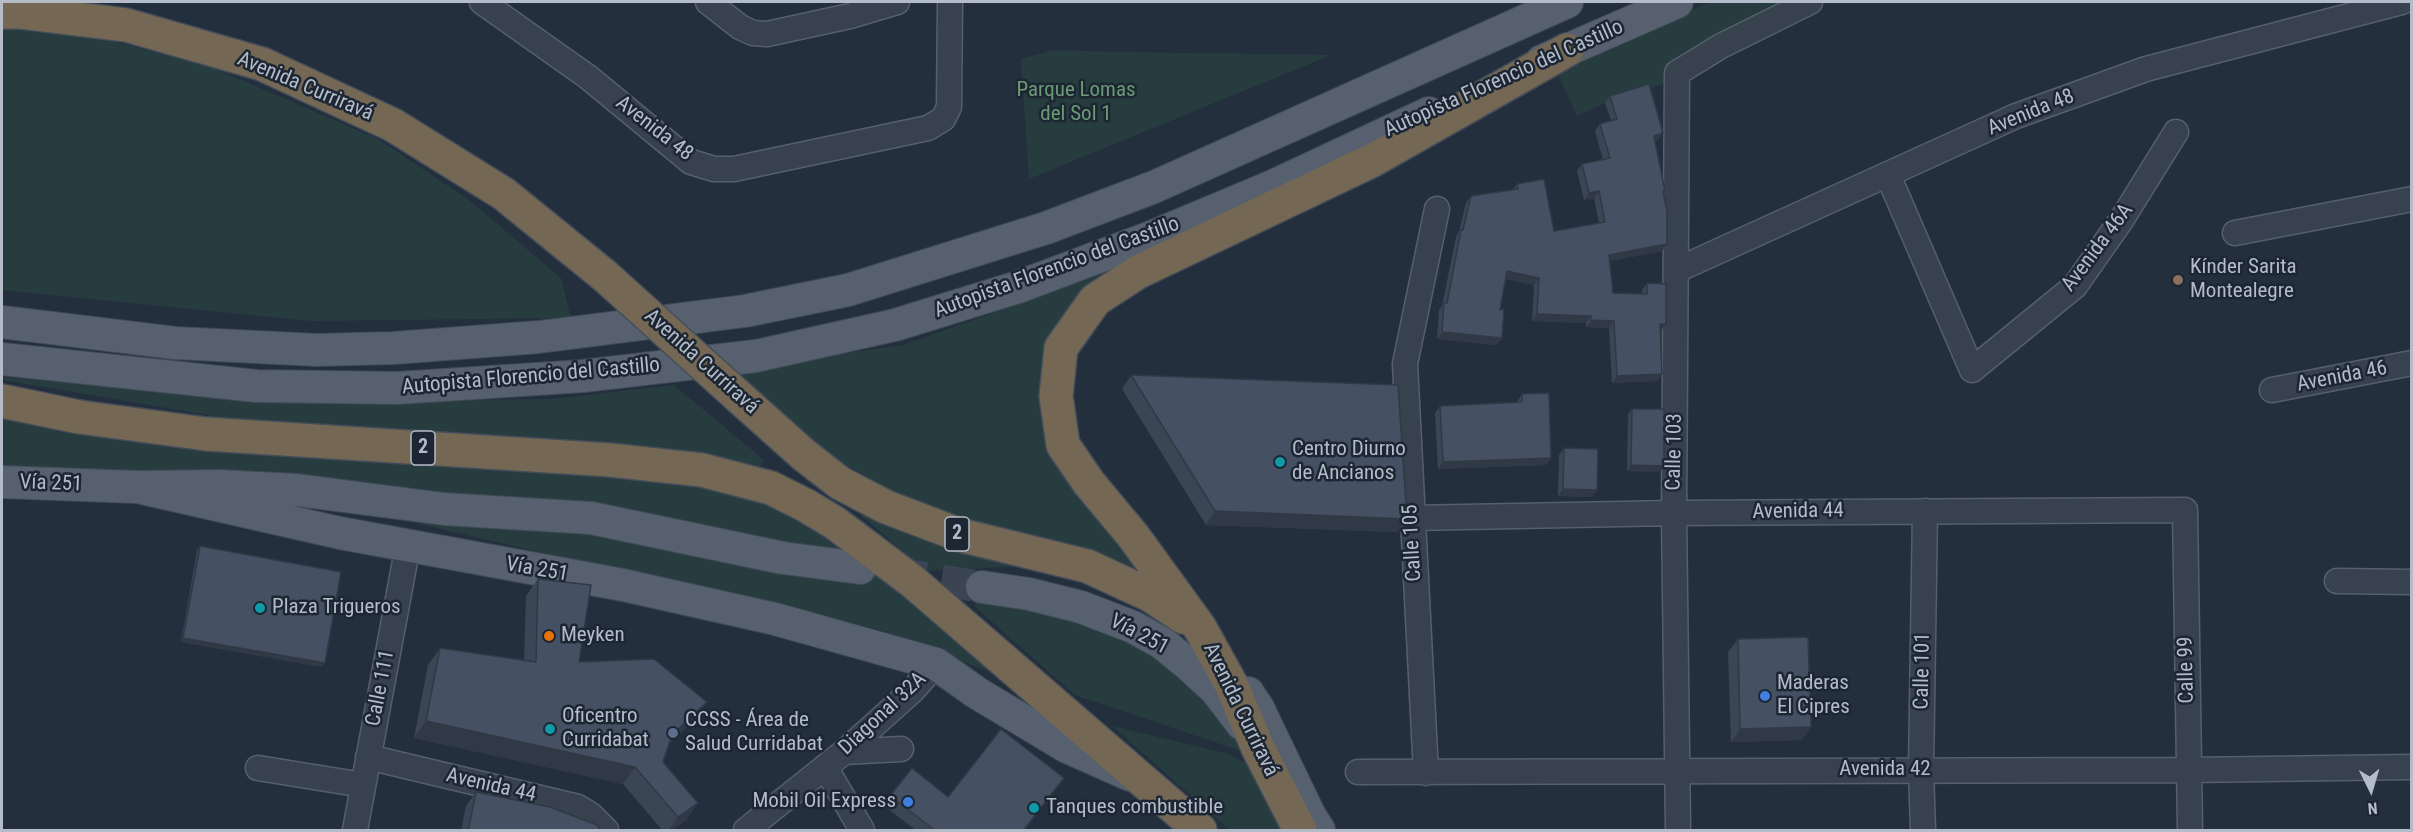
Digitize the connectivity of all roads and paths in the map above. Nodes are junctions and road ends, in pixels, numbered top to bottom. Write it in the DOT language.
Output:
graph roads {
  1 [pos="482,2"];
  2 [pos="708,2"];
  3 [pos="897,2"];
  4 [pos="950,2"];
  5 [pos="1567,2"];
  6 [pos="1677,2"];
  7 [pos="1810,2"];
  8 [pos="2402,2"];
  9 [pos="2,12"];
  10 [pos="1567,50"];
  11 [pos="2176,132"];
  12 [pos="1888,175"];
  13 [pos="2412,199"];
  14 [pos="1437,209"];
  15 [pos="2235,233"];
  16 [pos="1677,270"];
  17 [pos="2,322"];
  18 [pos="2,359"];
  19 [pos="2412,363"];
  20 [pos="2272,390"];
  21 [pos="2,401"];
  22 [pos="2,482"];
  23 [pos="137,487"];
  24 [pos="297,490"];
  25 [pos="2185,510"];
  26 [pos="1925,511"];
  27 [pos="1674,513"];
  28 [pos="549,515"];
  29 [pos="1411,518"];
  30 [pos="408,545"];
  31 [pos="860,568"];
  32 [pos="2337,581"];
  33 [pos="2412,582"];
  34 [pos="982,587"];
  35 [pos="1200,628"];
  36 [pos="936,664"];
  37 [pos="1258,748"];
  38 [pos="902,749"];
  39 [pos="844,752"];
  40 [pos="368,757"];
  41 [pos="825,767"];
  42 [pos="2412,767"];
  43 [pos="258,768"];
  44 [pos="1678,770"];
  45 [pos="1921,770"];
  46 [pos="2188,770"];
  47 [pos="1358,772"];
  48 [pos="1426,773"];
  49 [pos="1139,779"];
  50 [pos="363,785"];
  51 [pos="356,831"];
  52 [pos="606,831"];
  53 [pos="746,831"];
  54 [pos="862,831"];
  55 [pos="1200,831"];
  56 [pos="1300,831"];
  57 [pos="1319,831"];
  58 [pos="1678,831"];
  59 [pos="1923,831"];
  60 [pos="2190,831"];
  1 -- 4 [label="street, Avenida 48"];
  2 -- 3 [label="street"];
  5 -- 17 [label="main road, Autopista Florencio del Castillo"];
  6 -- 10 [label="main road, Autopista Florencio del Castillo"];
  7 -- 16 [label="street, Calle 103"];
  8 -- 12 [label="street, Avenida 48"];
  9 -- 35 [label="highway, Avenida Curriravá / 2, bridge"];
  10 -- 18 [label="main road, Autopista Florencio del Castillo"];
  10 -- 35 [label="highway"];
  11 -- 12 [label="street, Avenida 46A"];
  12 -- 16 [label="street, Avenida 48"];
  13 -- 15 [label="street"];
  14 -- 29 [label="street, Calle 105"];
  16 -- 27 [label="street, Calle 103"];
  19 -- 20 [label="street, Avenida 46"];
  21 -- 49 [label="highway, 2"];
  22 -- 23 [label="main road, Vía 251"];
  23 -- 24 [label="main road, Vía 251"];
  23 -- 30 [label="main road, Vía 251"];
  24 -- 28 [label="main road, Vía 251"];
  24 -- 30 [label="main road"];
  25 -- 26 [label="street, Avenida 44"];
  25 -- 46 [label="street, Calle 99"];
  26 -- 27 [label="street, Avenida 44"];
  26 -- 45 [label="street, Calle 101"];
  27 -- 29 [label="street, Avenida 44"];
  27 -- 44 [label="street, Calle 103"];
  28 -- 30 [label="main road"];
  28 -- 31 [label="main road, Vía 251"];
  29 -- 48 [label="street, Calle 105"];
  30 -- 36 [label="main road, Vía 251"];
  30 -- 40 [label="street, Calle 111"];
  32 -- 33 [label="street"];
  34 -- 37 [label="main road, Vía 251"];
  35 -- 37 [label="highway, Avenida Curriravá / 2"];
  35 -- 57 [label="main road"];
  36 -- 39 [label="street, Diagonal 32A"];
  36 -- 49 [label="main road, Vía 251"];
  37 -- 56 [label="highway, Avenida Curriravá / 2"];
  38 -- 39 [label="street"];
  39 -- 41 [label="street, Diagonal 32A"];
  40 -- 50 [label="street, Calle 111"];
  40 -- 52 [label="street, Avenida 44"];
  41 -- 53 [label="street, Diagonal 32A"];
  41 -- 54 [label="street"];
  42 -- 46 [label="street, Avenida 42"];
  43 -- 50 [label="street"];
  44 -- 45 [label="street, Avenida 42"];
  44 -- 48 [label="street, Avenida 42"];
  44 -- 58 [label="street, Calle 103"];
  45 -- 46 [label="street, Avenida 42"];
  45 -- 59 [label="street, Calle 101"];
  46 -- 60 [label="street, Calle 99"];
  47 -- 48 [label="street, Avenida 42"];
  49 -- 55 [label="highway"];
  50 -- 51 [label="street, Calle 111"];
}
